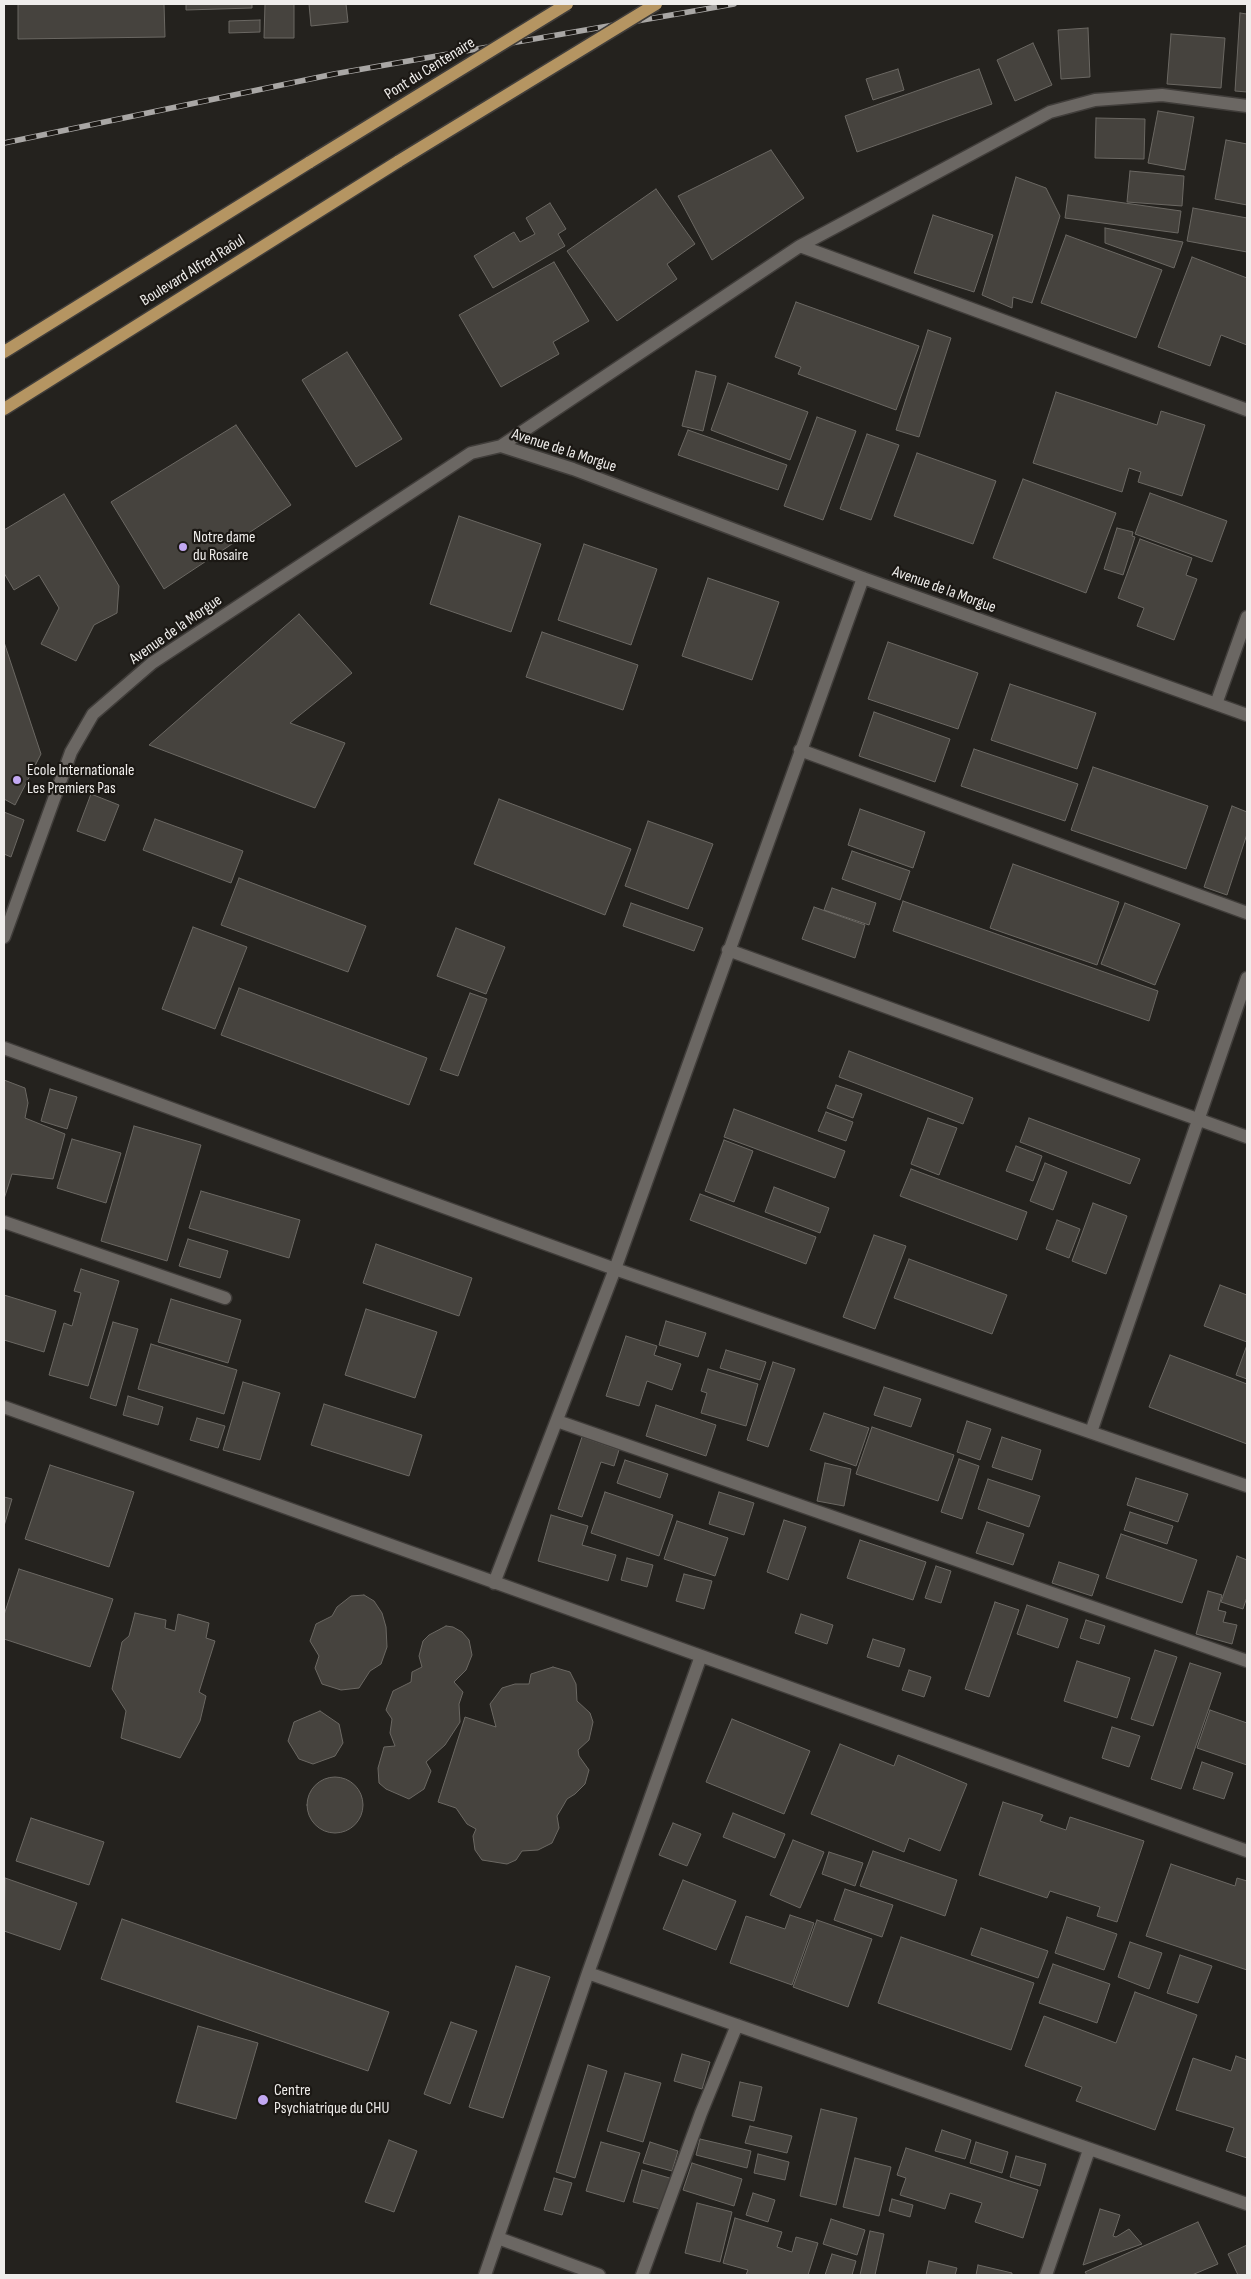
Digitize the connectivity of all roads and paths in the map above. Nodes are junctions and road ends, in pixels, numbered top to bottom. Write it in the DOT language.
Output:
graph roads {
  1 [pos="567,4"];
  2 [pos="656,4"];
  3 [pos="1247,106"];
  4 [pos="800,246"];
  5 [pos="4,352"];
  6 [pos="4,409"];
  7 [pos="1247,410"];
  8 [pos="501,446"];
  9 [pos="863,578"];
  10 [pos="1247,617"];
  11 [pos="1216,704"];
  12 [pos="1247,715"];
  13 [pos="800,750"];
  14 [pos="1247,913"];
  15 [pos="4,937"];
  16 [pos="728,950"];
  17 [pos="1247,978"];
  18 [pos="4,1048"];
  19 [pos="1200,1121"];
  20 [pos="1247,1137"];
  21 [pos="4,1222"];
  22 [pos="615,1269"];
  23 [pos="225,1298"];
  24 [pos="4,1407"];
  25 [pos="557,1421"];
  26 [pos="1091,1432"];
  27 [pos="1247,1486"];
  28 [pos="494,1583"];
  29 [pos="701,1656"];
  30 [pos="1247,1661"];
  31 [pos="1247,1851"];
  32 [pos="588,1973"];
  33 [pos="737,2025"];
  34 [pos="1089,2150"];
  35 [pos="1247,2204"];
  36 [pos="498,2238"];
  37 [pos="485,2275"];
  38 [pos="599,2275"];
  39 [pos="642,2275"];
  40 [pos="1046,2275"];
  1 -- 5 [label="main road, Pont du Centenaire, bridge"];
  2 -- 6 [label="main road, Boulevard Alfred Raôul, bridge"];
  3 -- 4 [label="street"];
  4 -- 7 [label="street"];
  4 -- 8 [label="street"];
  8 -- 9 [label="street, Avenue de la Morgue"];
  8 -- 15 [label="street, Avenue de la Morgue"];
  9 -- 11 [label="street, Avenue de la Morgue"];
  9 -- 13 [label="street"];
  10 -- 11 [label="street"];
  11 -- 12 [label="street, Avenue de la Morgue"];
  13 -- 14 [label="street"];
  13 -- 16 [label="street"];
  16 -- 19 [label="street"];
  16 -- 22 [label="street"];
  17 -- 19 [label="street"];
  18 -- 22 [label="street"];
  19 -- 20 [label="street"];
  19 -- 26 [label="street"];
  21 -- 23 [label="street"];
  22 -- 25 [label="street"];
  22 -- 26 [label="street"];
  24 -- 28 [label="street"];
  25 -- 28 [label="street"];
  25 -- 30 [label="street"];
  26 -- 27 [label="street"];
  28 -- 29 [label="street"];
  29 -- 31 [label="street"];
  29 -- 32 [label="street"];
  32 -- 33 [label="street"];
  32 -- 36 [label="street"];
  33 -- 34 [label="street"];
  33 -- 39 [label="street"];
  34 -- 35 [label="street"];
  34 -- 40 [label="street"];
  36 -- 37 [label="street"];
  36 -- 38 [label="street"];
}
